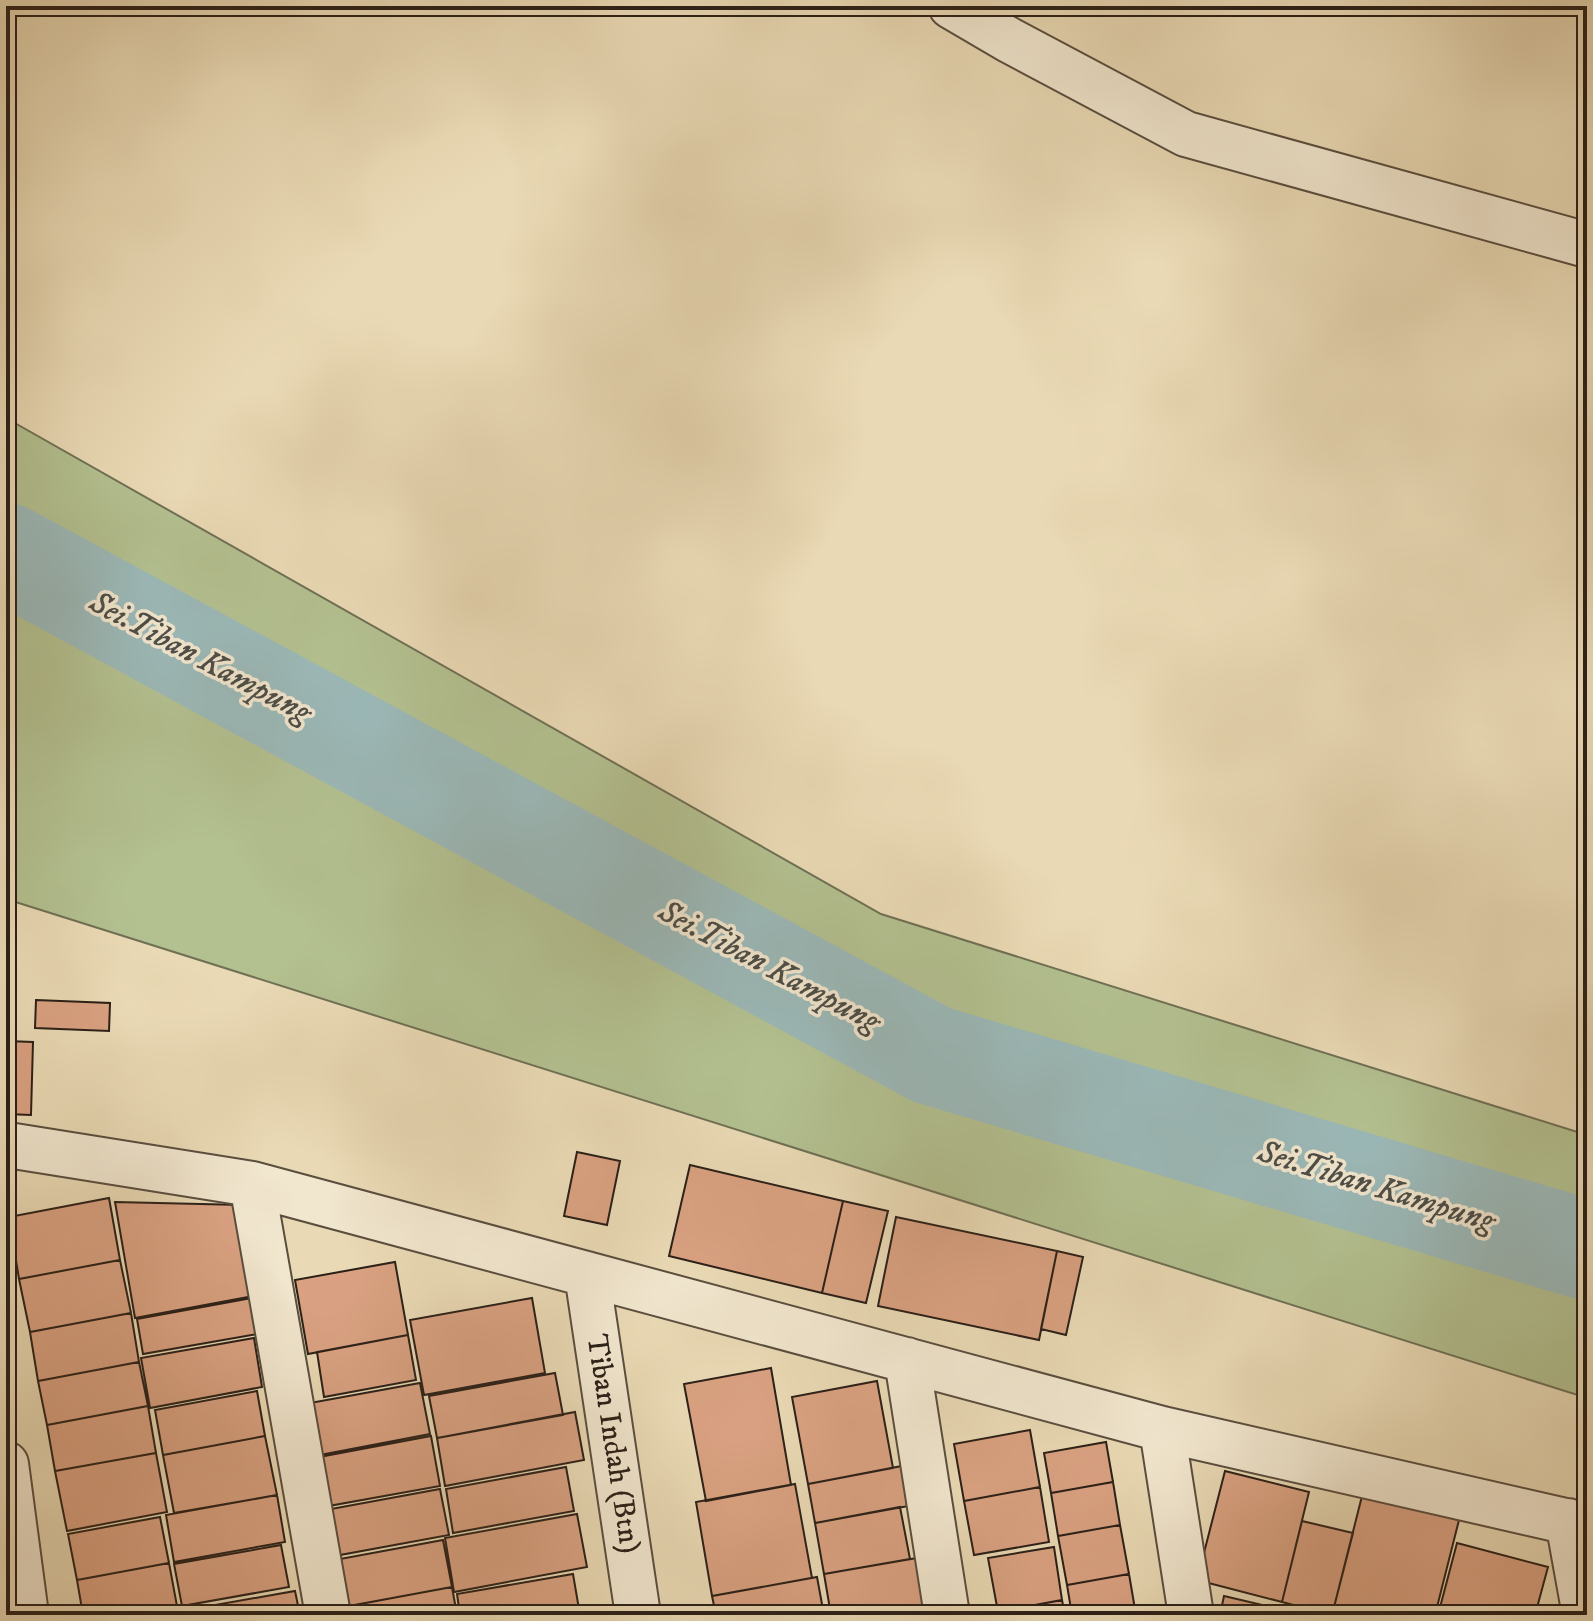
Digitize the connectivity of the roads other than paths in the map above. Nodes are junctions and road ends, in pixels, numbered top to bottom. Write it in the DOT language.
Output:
graph roads {
  1 [pos="951,6"];
  2 [pos="1587,245"];
  3 [pos="6,1147"];
  4 [pos="252,1184"];
  5 [pos="587,1274"];
  6 [pos="907,1360"];
  7 [pos="1162,1429"];
  8 [pos="6,1464"];
  9 [pos="1578,1524"];
  10 [pos="26,1615"];
  11 [pos="328,1615"];
  12 [pos="638,1615"];
  13 [pos="947,1615"];
  14 [pos="1191,1615"];
  15 [pos="1585,1615"];
  1 -- 2 [label="street"];
  3 -- 4 [label="street"];
  4 -- 5 [label="street"];
  4 -- 11 [label="street"];
  5 -- 6 [label="street"];
  5 -- 12 [label="street, Tiban Indah (Btn)"];
  6 -- 7 [label="street"];
  6 -- 13 [label="street"];
  7 -- 9 [label="street"];
  7 -- 14 [label="street"];
  8 -- 10 [label="street"];
  9 -- 15 [label="street"];
}
